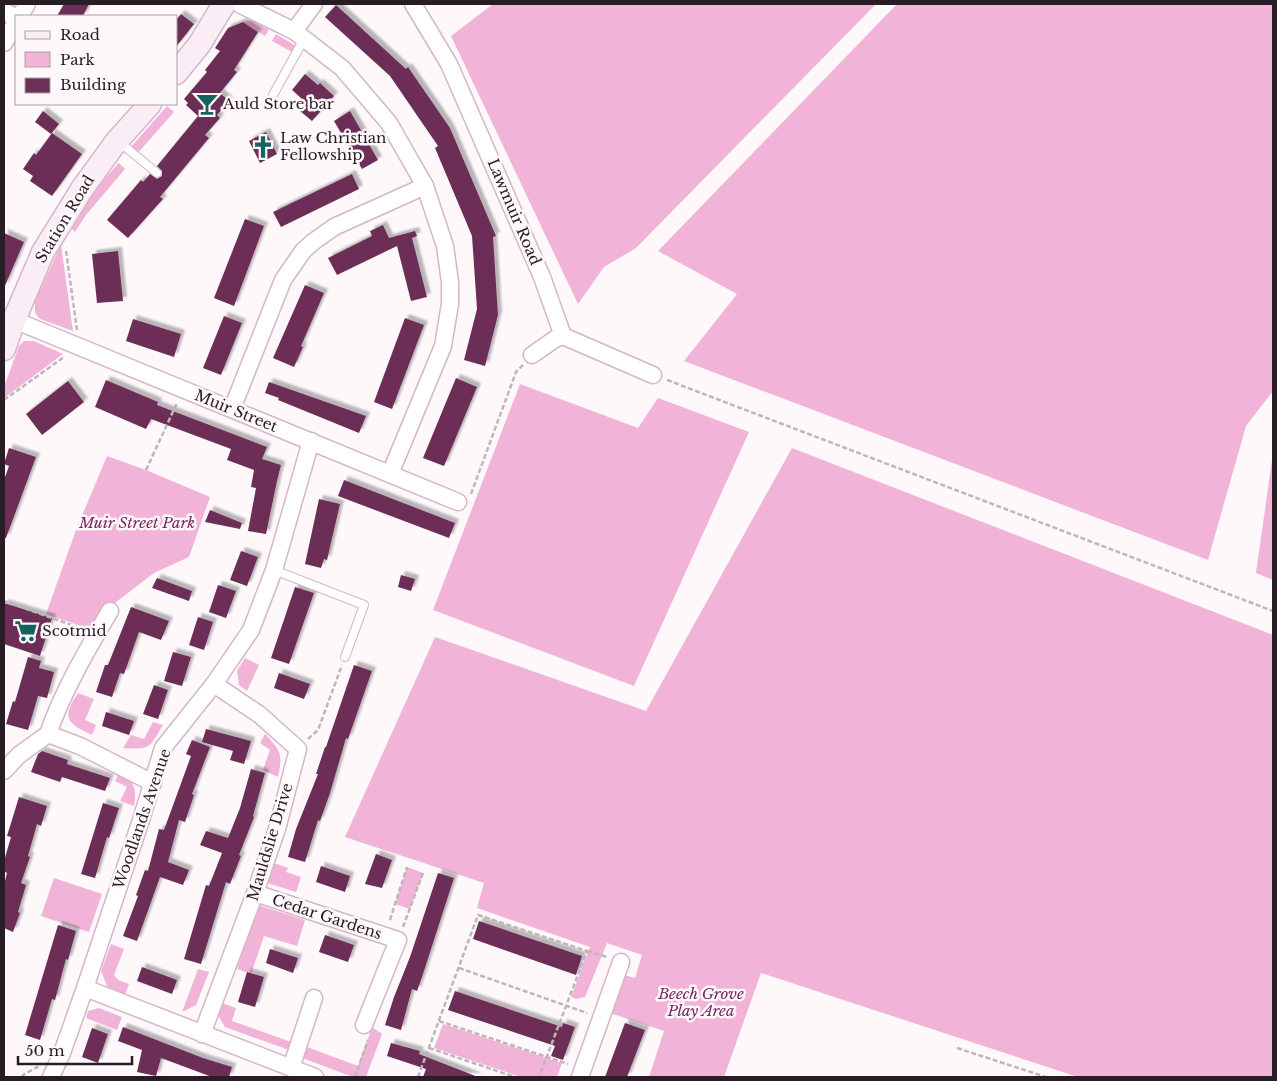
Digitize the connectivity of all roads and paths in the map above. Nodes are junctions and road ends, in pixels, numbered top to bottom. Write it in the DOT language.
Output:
graph roads {
  1 [pos="27,4"];
  2 [pos="224,4"];
  3 [pos="239,4"];
  4 [pos="314,4"];
  5 [pos="414,4"];
  6 [pos="4,11"];
  7 [pos="21,15"];
  8 [pos="15,17"];
  9 [pos="15,24"];
  10 [pos="299,35"];
  11 [pos="4,43"];
  12 [pos="178,71"];
  13 [pos="273,95"];
  14 [pos="149,105"];
  15 [pos="117,140"];
  16 [pos="157,173"];
  17 [pos="425,186"];
  18 [pos="66,250"];
  19 [pos="9,318"];
  20 [pos="563,336"];
  21 [pos="79,346"];
  22 [pos="4,349"];
  23 [pos="532,355"];
  24 [pos="653,375"];
  25 [pos="183,389"];
  26 [pos="4,400"];
  27 [pos="232,409"];
  28 [pos="311,441"];
  29 [pos="146,470"];
  30 [pos="390,474"];
  31 [pos="458,502"];
  32 [pos="274,570"];
  33 [pos="4,601"];
  34 [pos="110,611"];
  35 [pos="1273,611"];
  36 [pos="97,634"];
  37 [pos="345,657"];
  38 [pos="214,684"];
  39 [pos="48,734"];
  40 [pos="298,749"];
  41 [pos="4,771"];
  42 [pos="153,783"];
  43 [pos="407,867"];
  44 [pos="423,873"];
  45 [pos="255,894"];
  46 [pos="391,938"];
  47 [pos="587,951"];
  48 [pos="621,962"];
  49 [pos="459,968"];
  50 [pos="85,988"];
  51 [pos="314,998"];
  52 [pos="566,1006"];
  53 [pos="601,1018"];
  54 [pos="439,1021"];
  55 [pos="364,1025"];
  56 [pos="202,1034"];
  57 [pos="429,1048"];
  58 [pos="957,1048"];
  59 [pos="547,1057"];
  60 [pos="291,1068"];
  61 [pos="581,1073"];
  62 [pos="51,1077"];
  63 [pos="315,1077"];
  64 [pos="355,1077"];
  65 [pos="418,1077"];
  66 [pos="515,1077"];
  67 [pos="539,1077"];
  68 [pos="1046,1077"];
  1 -- 7 [label="street"];
  2 -- 12 [label="main road"];
  3 -- 10 [label="street"];
  4 -- 10 [label="street"];
  5 -- 20 [label="street, Lawmuir Road"];
  6 -- 8 [label="street"];
  9 -- 11 [label="street"];
  10 -- 13 [label="lane"];
  10 -- 17 [label="street"];
  14 -- 15 [label="main road, Station Road"];
  15 -- 16 [label="lane"];
  15 -- 19 [label="main road, Station Road"];
  17 -- 27 [label="street"];
  17 -- 30 [label="street"];
  18 -- 21 [label="path"];
  19 -- 21 [label="street, Muir Street"];
  19 -- 22 [label="main road, Station Road"];
  20 -- 23 [label="street"];
  20 -- 24 [label="street"];
  21 -- 25 [label="street, Muir Street"];
  21 -- 26 [label="path"];
  23 -- 31 [label="path"];
  24 -- 35 [label="path"];
  25 -- 27 [label="street, Muir Street"];
  25 -- 29 [label="path"];
  27 -- 28 [label="street, Muir Street"];
  28 -- 30 [label="street, Muir Street"];
  28 -- 32 [label="street, Woodlands Avenue"];
  30 -- 31 [label="street, Muir Street"];
  32 -- 37 [label="lane"];
  32 -- 38 [label="street, Woodlands Avenue"];
  33 -- 36 [label="path"];
  34 -- 36 [label="street"];
  36 -- 39 [label="street"];
  37 -- 40 [label="path"];
  38 -- 40 [label="street"];
  38 -- 42 [label="street, Woodlands Avenue"];
  39 -- 41 [label="street"];
  39 -- 42 [label="street"];
  40 -- 45 [label="street, Mauldslie Drive"];
  42 -- 50 [label="street, Woodlands Avenue"];
  43 -- 46 [label="path"];
  44 -- 46 [label="path"];
  45 -- 46 [label="street, Cedar Gardens"];
  45 -- 56 [label="street, Mauldslie Drive"];
  46 -- 55 [label="street, Cedar Gardens"];
  47 -- 48 [label="path"];
  47 -- 49 [label="path"];
  47 -- 52 [label="path"];
  48 -- 53 [label="street"];
  49 -- 52 [label="path"];
  49 -- 54 [label="path"];
  50 -- 56 [label="street"];
  50 -- 62 [label="street, Woodlands Avenue"];
  51 -- 60 [label="street"];
  52 -- 53 [label="path"];
  52 -- 59 [label="path"];
  53 -- 61 [label="street"];
  54 -- 57 [label="path"];
  54 -- 59 [label="path"];
  55 -- 64 [label="path"];
  56 -- 60 [label="street"];
  57 -- 65 [label="path"];
  57 -- 66 [label="path"];
  58 -- 68 [label="path"];
  59 -- 61 [label="path"];
  59 -- 67 [label="path"];
  60 -- 63 [label="street"];
}
